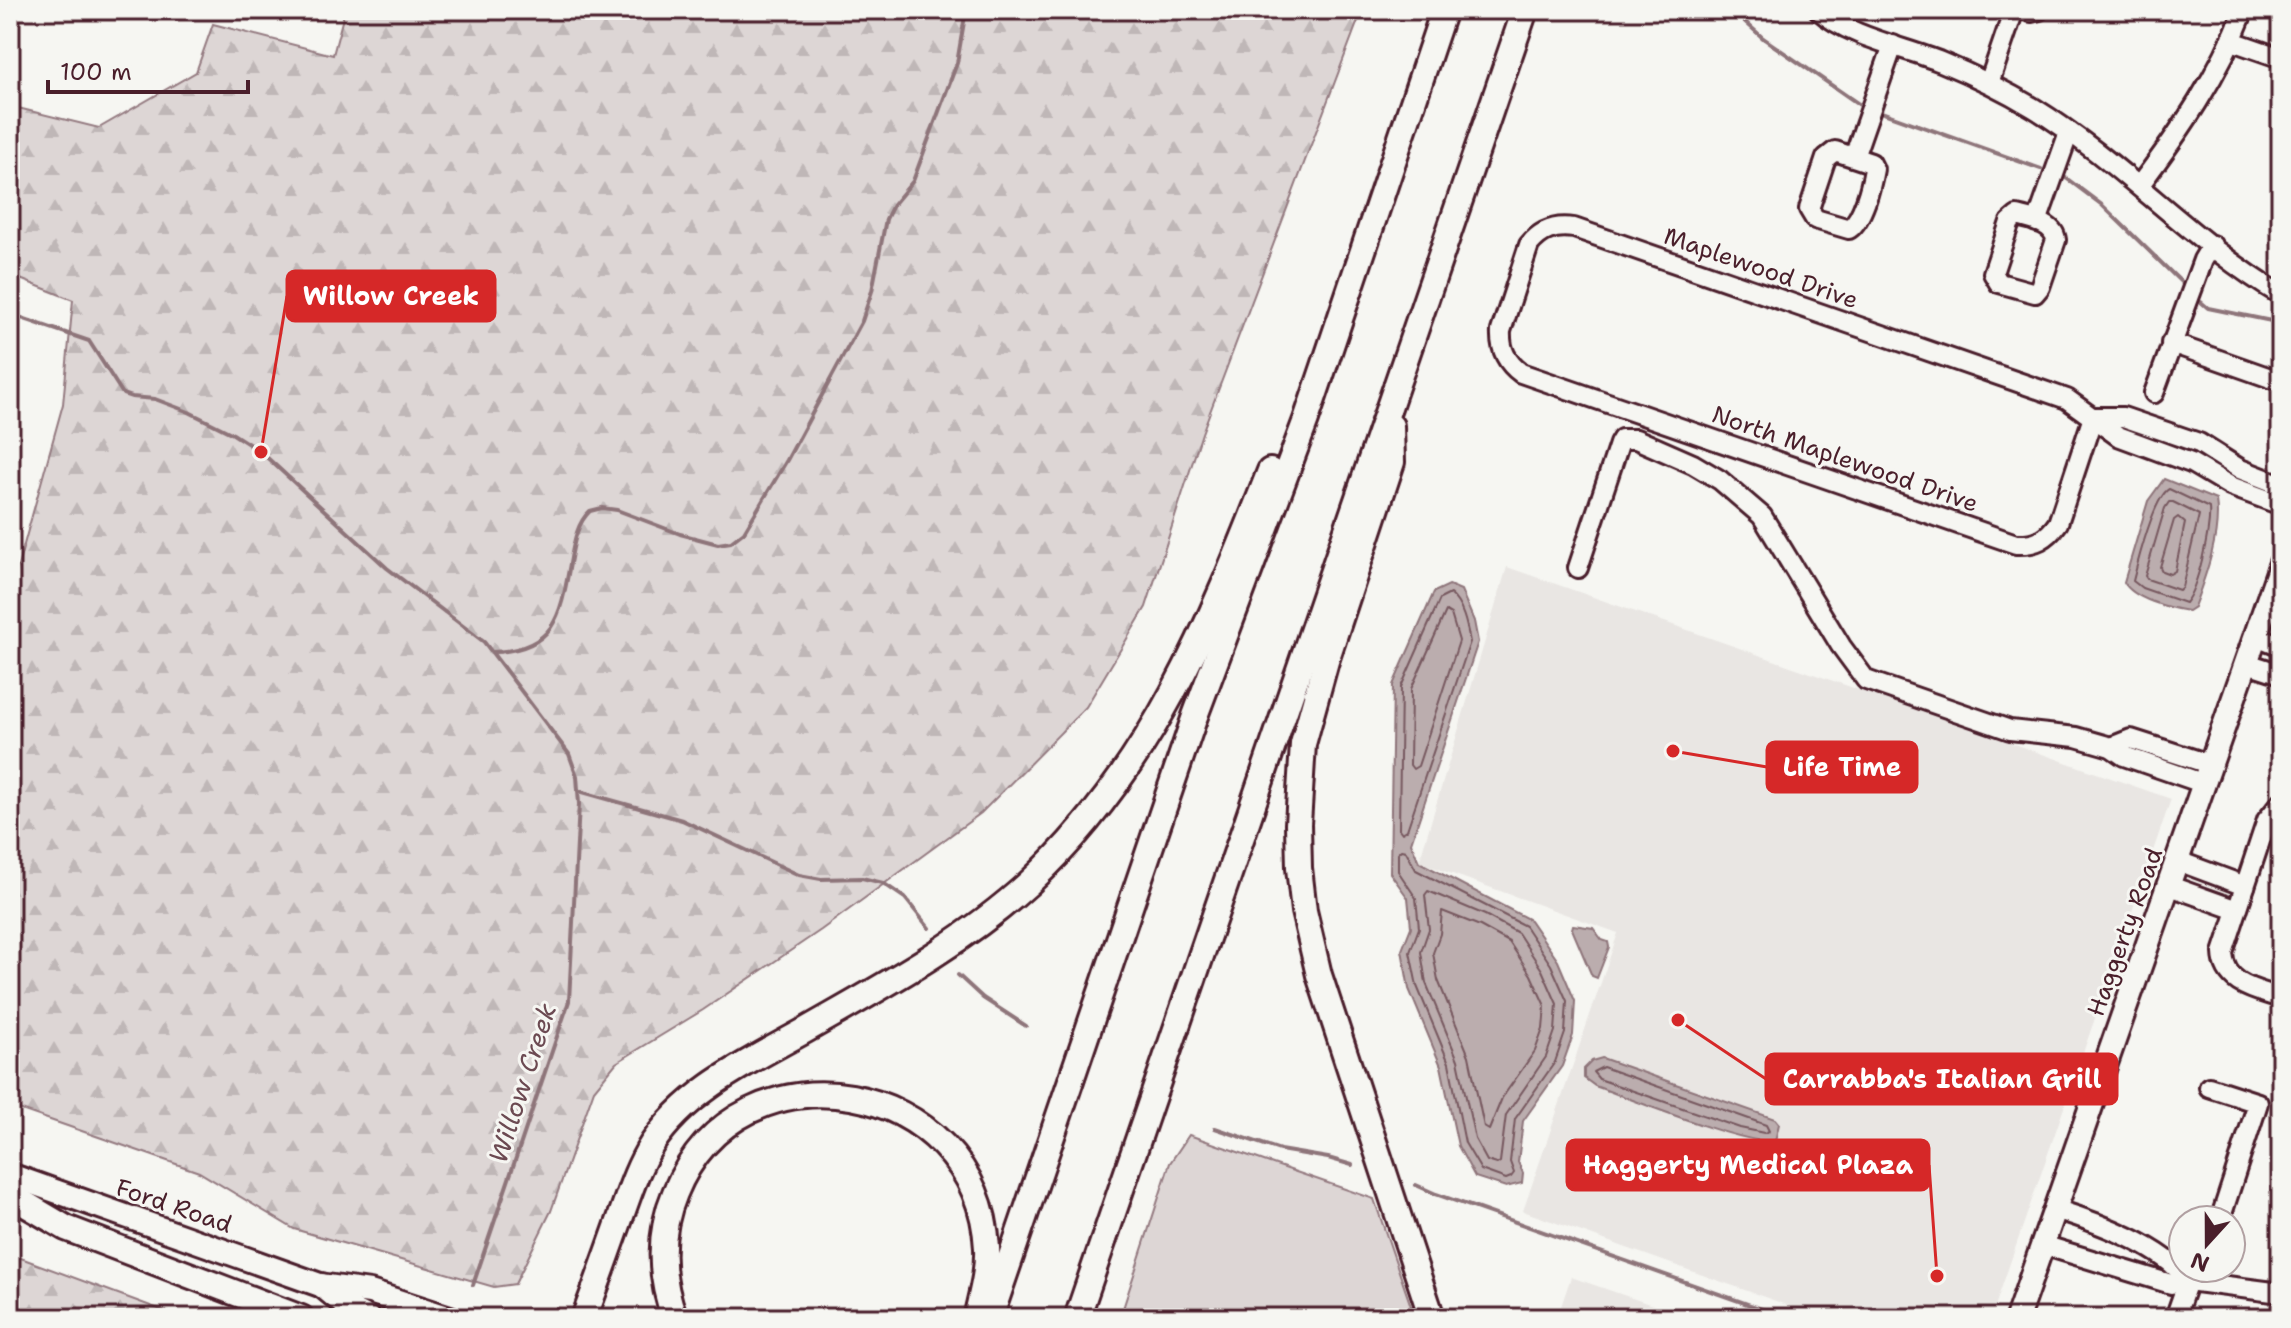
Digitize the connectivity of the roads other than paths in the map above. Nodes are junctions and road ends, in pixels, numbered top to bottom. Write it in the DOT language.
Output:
graph roads {
  1 [pos="1444,10"];
  2 [pos="1525,10"];
  3 [pos="1819,10"];
  4 [pos="2014,10"];
  5 [pos="2024,10"];
  6 [pos="2039,10"];
  7 [pos="2244,10"];
  8 [pos="2232,41"];
  9 [pos="1893,45"];
  10 [pos="2281,58"];
  11 [pos="1989,83"];
  12 [pos="2069,132"];
  13 [pos="1854,157"];
  14 [pos="2139,186"];
  15 [pos="2037,222"];
  16 [pos="2212,245"];
  17 [pos="2281,295"];
  18 [pos="2171,343"];
  19 [pos="1507,361"];
  20 [pos="2279,381"];
  21 [pos="2154,393"];
  22 [pos="1391,407"];
  23 [pos="2093,417"];
  24 [pos="1306,420"];
  25 [pos="2281,485"];
  26 [pos="2281,505"];
  27 [pos="2281,563"];
  28 [pos="1578,568"];
  29 [pos="2256,636"];
  30 [pos="2281,646"];
  31 [pos="2247,663"];
  32 [pos="2281,674"];
  33 [pos="2208,774"];
  34 [pos="2281,803"];
  35 [pos="2178,861"];
  36 [pos="2170,886"];
  37 [pos="2245,886"];
  38 [pos="2237,910"];
  39 [pos="2281,998"];
  40 [pos="2209,1087"];
  41 [pos="10,1175"];
  42 [pos="10,1195"];
  43 [pos="2225,1204"];
  44 [pos="2055,1209"];
  45 [pos="2043,1245"];
  46 [pos="2167,1260"];
  47 [pos="2167,1283"];
  48 [pos="2193,1284"];
  49 [pos="2234,1284"];
  50 [pos="320,1285"];
  51 [pos="2281,1293"];
  52 [pos="301,1318"];
  53 [pos="368,1318"];
  54 [pos="450,1318"];
  55 [pos="584,1318"];
  56 [pos="675,1318"];
  57 [pos="976,1318"];
  58 [pos="990,1318"];
  59 [pos="1077,1318"];
  60 [pos="1432,1318"];
  61 [pos="2017,1318"];
  62 [pos="2175,1318"];
  1 -- 24 [label="highway"];
  2 -- 22 [label="highway"];
  3 -- 9 [label="street"];
  4 -- 11 [label="street"];
  5 -- 6 [label="street"];
  7 -- 8 [label="street"];
  8 -- 10 [label="street"];
  8 -- 14 [label="street"];
  9 -- 11 [label="street"];
  9 -- 13 [label="street"];
  11 -- 12 [label="street"];
  12 -- 14 [label="street"];
  12 -- 15 [label="street"];
  14 -- 16 [label="street"];
  16 -- 17 [label="street"];
  16 -- 18 [label="street"];
  18 -- 20 [label="street"];
  18 -- 21 [label="street"];
  19 -- 23 [label="street, North Maplewood Drive"];
  19 -- 23 [label="street, Maplewood Drive"];
  22 -- 59 [label="highway"];
  22 -- 60 [label="highway"];
  23 -- 25 [label="street, Maplewood Drive"];
  23 -- 26 [label="street, Maplewood Drive"];
  24 -- 55 [label="highway"];
  24 -- 58 [label="highway"];
  27 -- 29 [label="main road, Haggerty Road"];
  28 -- 33 [label="street"];
  29 -- 30 [label="street"];
  29 -- 31 [label="main road, Haggerty Road"];
  31 -- 32 [label="street"];
  31 -- 33 [label="main road, Haggerty Road"];
  33 -- 35 [label="main road, Haggerty Road"];
  34 -- 37 [label="street"];
  35 -- 36 [label="main road, Haggerty Road"];
  35 -- 37 [label="street"];
  36 -- 38 [label="street"];
  36 -- 44 [label="main road, Haggerty Road"];
  37 -- 38 [label="street"];
  38 -- 39 [label="street"];
  40 -- 43 [label="street"];
  41 -- 50 [label="main road, Ford Road"];
  42 -- 52 [label="highway"];
  44 -- 45 [label="main road, Haggerty Road"];
  44 -- 46 [label="street"];
  45 -- 47 [label="street"];
  45 -- 61 [label="main road, Haggerty Road"];
  48 -- 62 [label="street"];
  49 -- 51 [label="street"];
  50 -- 53 [label="main road, Ford Road"];
  50 -- 54 [label="main road, Ford Road"];
  56 -- 57 [label="highway"];
}
